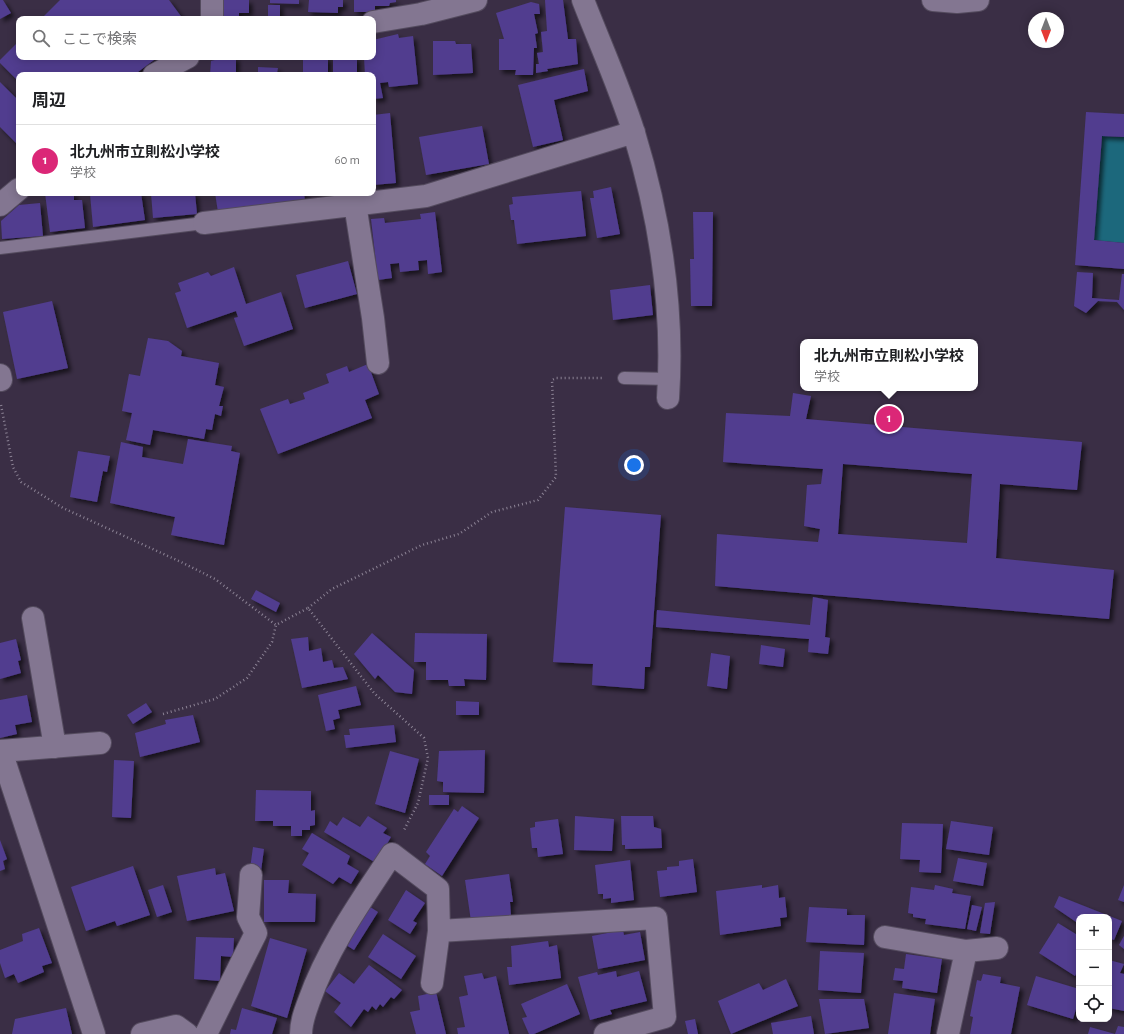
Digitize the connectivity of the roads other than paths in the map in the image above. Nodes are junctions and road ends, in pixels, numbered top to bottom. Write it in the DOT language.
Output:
graph roads {
  1 [pos="212,0"];
  2 [pos="476,0"];
  3 [pos="583,0"];
  4 [pos="933,0"];
  5 [pos="978,0"];
  6 [pos="212,16"];
  7 [pos="376,22"];
  8 [pos="182,60"];
  9 [pos="160,72"];
  10 [pos="634,132"];
  11 [pos="16,192"];
  12 [pos="355,204"];
  13 [pos="0,205"];
  14 [pos="204,223"];
  15 [pos="0,248"];
  16 [pos="378,363"];
  17 [pos="624,378"];
  18 [pos="669,389"];
  19 [pos="33,618"];
  20 [pos="100,743"];
  21 [pos="55,747"];
  22 [pos="1,752"];
  23 [pos="251,875"];
  24 [pos="439,931"];
  25 [pos="884,937"];
  26 [pos="997,948"];
  27 [pos="966,951"];
  28 [pos="432,982"];
  29 [pos="94,1034"];
  30 [pos="142,1034"];
  31 [pos="187,1034"];
  32 [pos="206,1034"];
  33 [pos="301,1034"];
  34 [pos="605,1034"];
  35 [pos="948,1034"];
  1 -- 6 [label="street"];
  2 -- 7 [label="street"];
  3 -- 10 [label="street"];
  4 -- 5 [label="street"];
  8 -- 9 [label="street"];
  10 -- 12 [label="street"];
  10 -- 18 [label="street"];
  11 -- 13 [label="street"];
  12 -- 14 [label="street"];
  12 -- 16 [label="street"];
  14 -- 15 [label="lane"];
  17 -- 18 [label="lane"];
  19 -- 21 [label="street"];
  20 -- 21 [label="street"];
  21 -- 22 [label="street"];
  22 -- 29 [label="street"];
  23 -- 32 [label="street"];
  24 -- 28 [label="street"];
  24 -- 33 [label="street"];
  24 -- 34 [label="street"];
  25 -- 27 [label="street"];
  26 -- 27 [label="street"];
  27 -- 35 [label="street"];
  30 -- 31 [label="street"];
}
